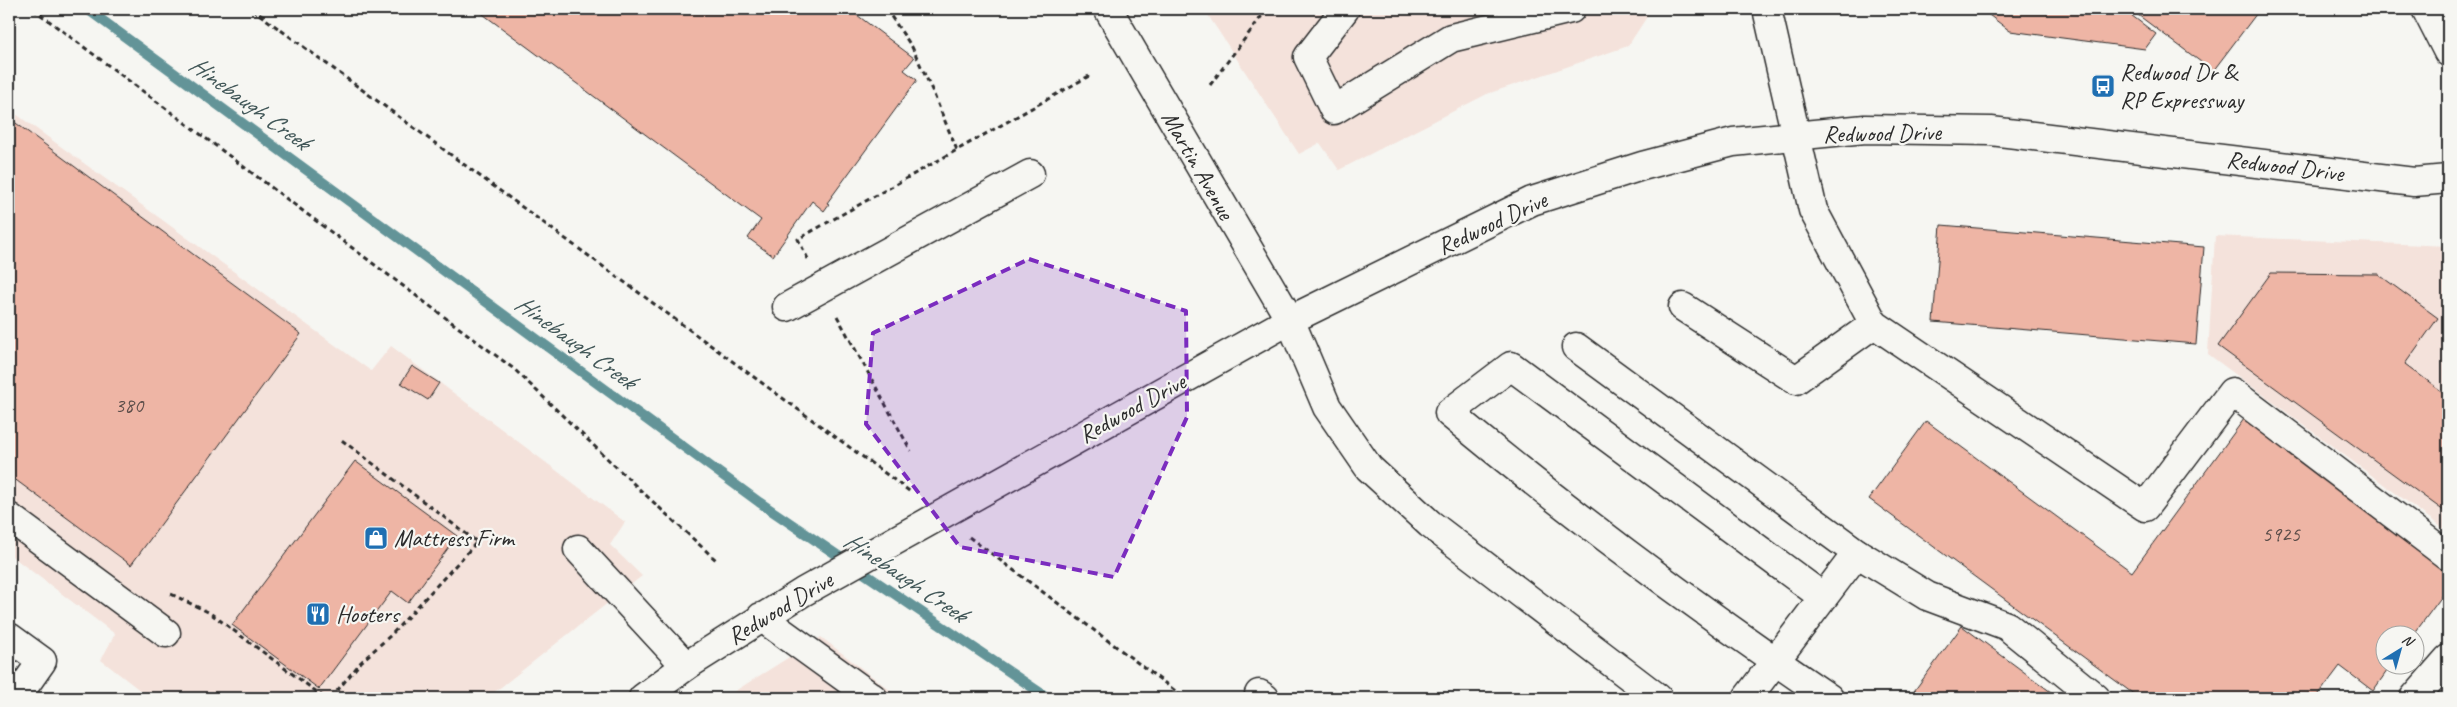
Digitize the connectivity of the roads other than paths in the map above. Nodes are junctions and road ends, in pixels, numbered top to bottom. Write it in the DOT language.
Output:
graph roads {
  1 [pos="1108,9"];
  2 [pos="1345,9"];
  3 [pos="1571,9"];
  4 [pos="1767,9"];
  5 [pos="2426,9"];
  6 [pos="2448,52"];
  7 [pos="1796,136"];
  8 [pos="1030,174"];
  9 [pos="2448,179"];
  10 [pos="787,307"];
  11 [pos="1683,307"];
  12 [pos="1290,320"];
  13 [pos="1874,324"];
  14 [pos="1576,347"];
  15 [pos="12,526"];
  16 [pos="578,549"];
  17 [pos="1857,552"];
  18 [pos="2448,556"];
  19 [pos="1823,597"];
  20 [pos="760,617"];
  21 [pos="166,633"];
  22 [pos="9,636"];
  23 [pos="2448,658"];
  24 [pos="1775,661"];
  25 [pos="686,666"];
  26 [pos="16,698"];
  27 [pos="643,698"];
  28 [pos="873,698"];
  29 [pos="1658,698"];
  30 [pos="1747,698"];
  31 [pos="1829,698"];
  32 [pos="2096,698"];
  33 [pos="2414,698"];
  1 -- 12 [label="main road, Martin Avenue"];
  2 -- 3 [label="main road"];
  4 -- 7 [label="main road"];
  5 -- 6 [label="main road"];
  7 -- 9 [label="main road, Redwood Drive"];
  7 -- 12 [label="main road, Redwood Drive"];
  7 -- 13 [label="main road"];
  8 -- 10 [label="main road"];
  11 -- 13 [label="main road"];
  12 -- 20 [label="main road, Redwood Drive"];
  12 -- 29 [label="main road, Martin Avenue"];
  13 -- 18 [label="main road"];
  14 -- 17 [label="main road"];
  15 -- 21 [label="main road"];
  16 -- 25 [label="main road"];
  17 -- 19 [label="main road"];
  17 -- 32 [label="main road"];
  19 -- 24 [label="main road"];
  19 -- 24 [label="main road"];
  20 -- 25 [label="main road, Redwood Drive"];
  20 -- 28 [label="main road"];
  22 -- 26 [label="main road"];
  23 -- 33 [label="main road"];
  24 -- 30 [label="main road"];
  24 -- 31 [label="main road"];
  25 -- 27 [label="main road, Redwood Drive"];
}
